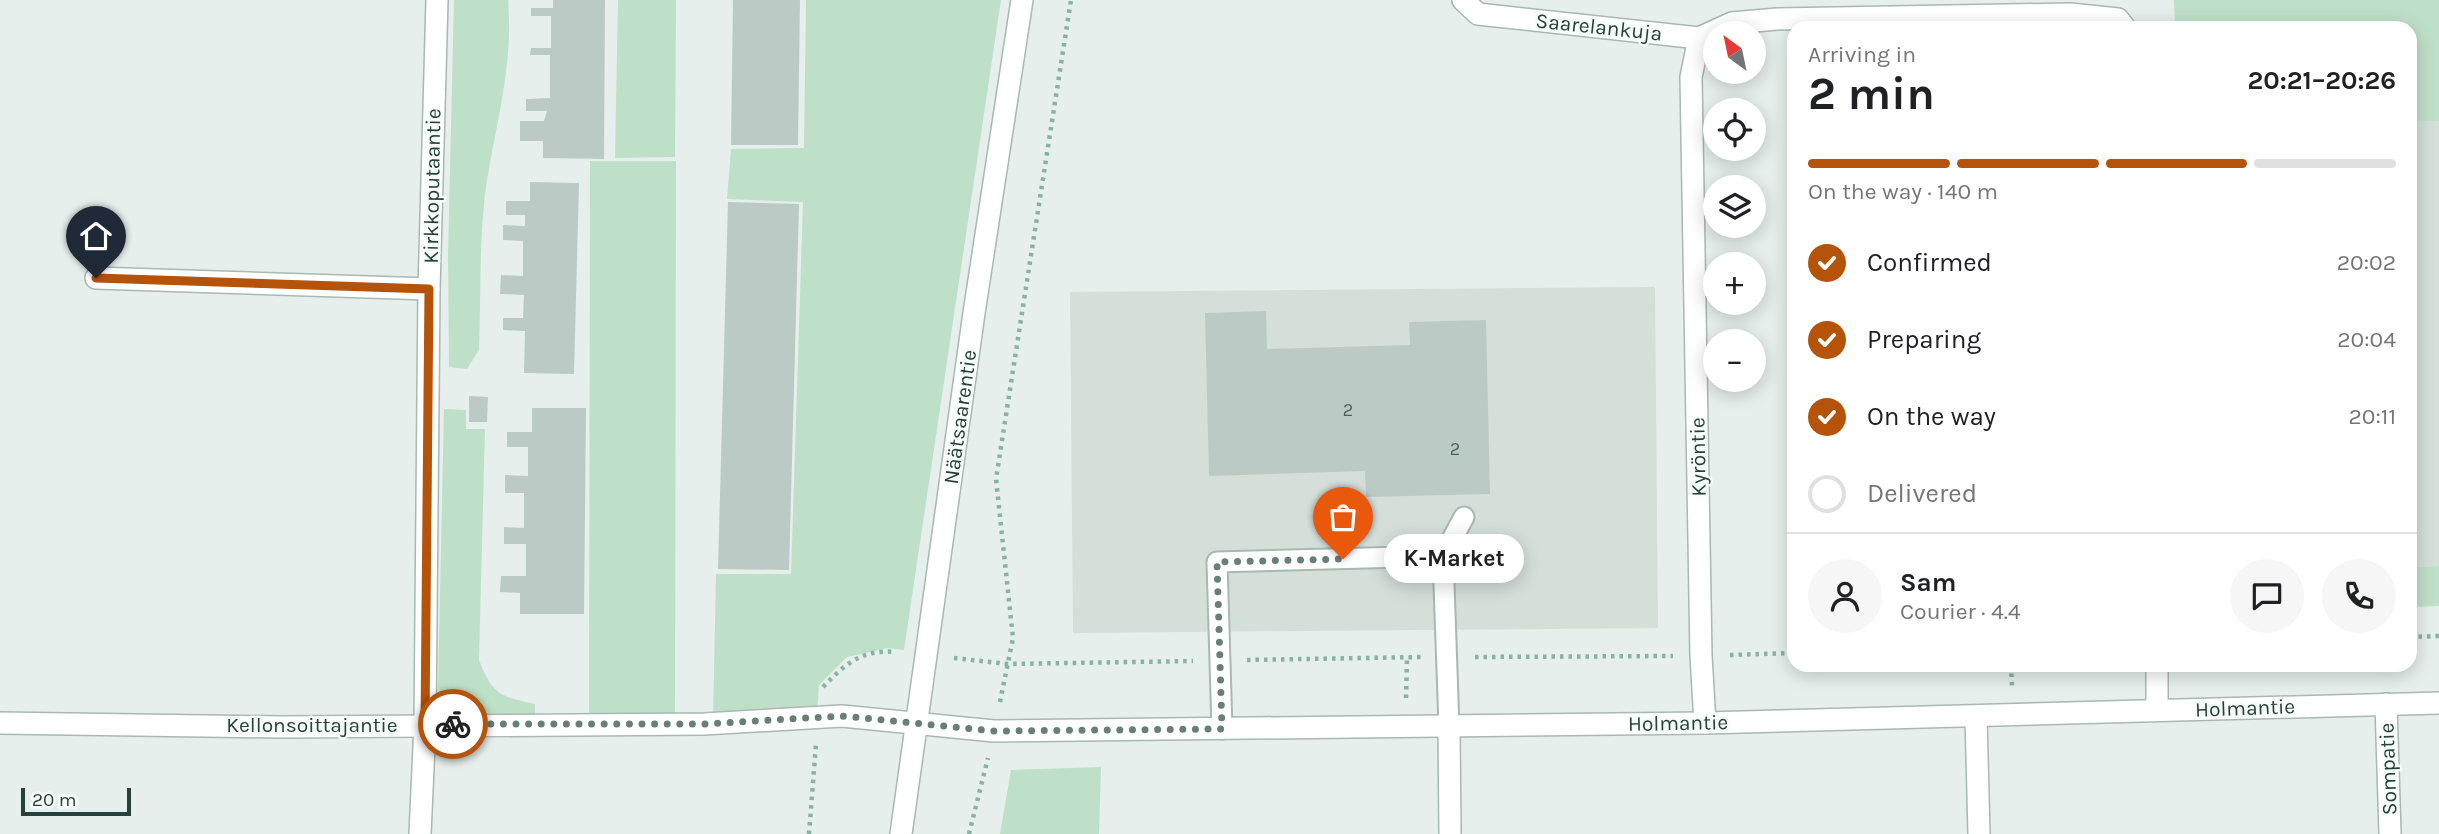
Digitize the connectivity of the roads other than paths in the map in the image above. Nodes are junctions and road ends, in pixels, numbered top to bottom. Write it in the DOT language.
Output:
graph roads {
  1 [pos="437,0"];
  2 [pos="1022,0"];
  3 [pos="1463,0"];
  4 [pos="2120,21"];
  5 [pos="1699,38"];
  6 [pos="96,278"];
  7 [pos="429,289"];
  8 [pos="1464,517"];
  9 [pos="1443,556"];
  10 [pos="2157,672"];
  11 [pos="2439,703"];
  12 [pos="2386,704"];
  13 [pos="2157,710"];
  14 [pos="1976,717"];
  15 [pos="0,723"];
  16 [pos="1705,723"];
  17 [pos="425,724"];
  18 [pos="918,724"];
  19 [pos="1449,727"];
  20 [pos="1222,729"];
  21 [pos="420,834"];
  22 [pos="901,834"];
  23 [pos="1450,834"];
  24 [pos="1979,834"];
  25 [pos="2390,834"];
  1 -- 7 [label="street, Kirkkoputaantie"];
  2 -- 18 [label="street, Näätsaarentie"];
  3 -- 5 [label="street, Saarelankuja"];
  4 -- 5 [label="street"];
  5 -- 16 [label="street, Kyröntie"];
  6 -- 7 [label="street"];
  7 -- 17 [label="street, Kirkkoputaantie"];
  8 -- 9 [label="lane"];
  9 -- 19 [label="lane"];
  9 -- 20 [label="lane"];
  10 -- 13 [label="street"];
  11 -- 12 [label="street, Holmantie"];
  12 -- 13 [label="street, Holmantie"];
  12 -- 25 [label="street, Sompatie"];
  13 -- 14 [label="street, Holmantie"];
  14 -- 16 [label="street, Holmantie"];
  14 -- 24 [label="street"];
  15 -- 17 [label="street, Kellonsoittajantie"];
  16 -- 19 [label="street, Holmantie"];
  17 -- 18 [label="street, Kellonsoittajantie"];
  17 -- 21 [label="street, Kirkkoputaantie"];
  18 -- 20 [label="street, Holmantie"];
  18 -- 22 [label="street, Näätsaarentie"];
  19 -- 20 [label="street, Holmantie"];
  19 -- 23 [label="street"];
}
